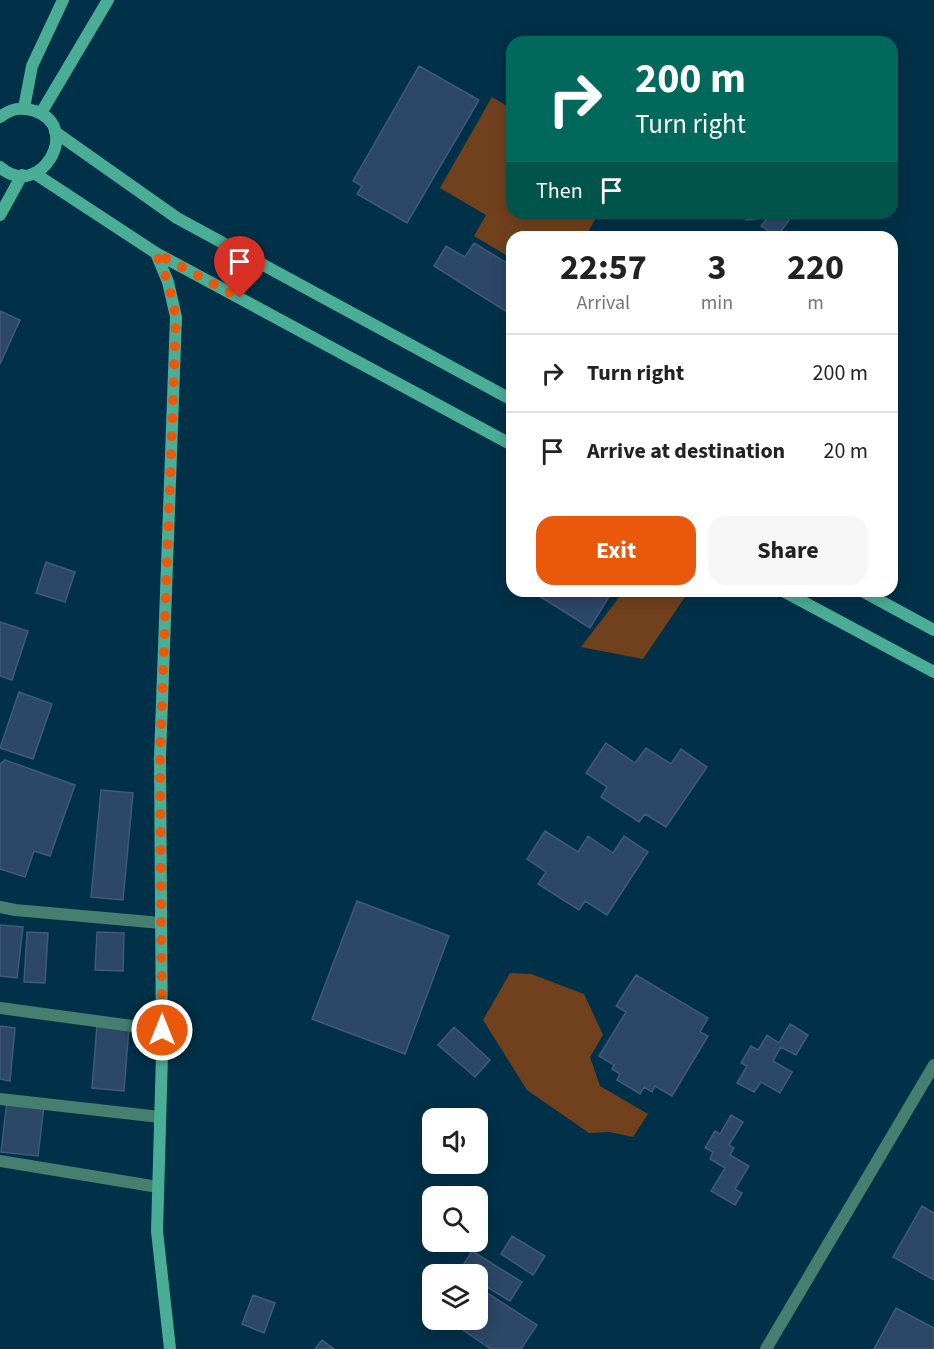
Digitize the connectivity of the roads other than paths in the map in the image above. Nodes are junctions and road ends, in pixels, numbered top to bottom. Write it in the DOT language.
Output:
graph roads {
  1 [pos="63,0"];
  2 [pos="108,0"];
  3 [pos="24,108"];
  4 [pos="3,110"];
  5 [pos="41,113"];
  6 [pos="55,132"];
  7 [pos="0,166"];
  8 [pos="28,174"];
  9 [pos="0,215"];
  10 [pos="156,253"];
  11 [pos="506,397"];
  12 [pos="506,442"];
  13 [pos="794,597"];
  14 [pos="873,597"];
  15 [pos="934,630"];
  16 [pos="934,672"];
  17 [pos="0,907"];
  18 [pos="161,923"];
  19 [pos="0,1008"];
  20 [pos="162,1030"];
  21 [pos="934,1065"];
  22 [pos="0,1099"];
  23 [pos="160,1117"];
  24 [pos="0,1161"];
  25 [pos="158,1187"];
  26 [pos="170,1349"];
  27 [pos="766,1349"];
  1 -- 3 [label="street"];
  2 -- 5 [label="street"];
  3 -- 4 [label="street"];
  3 -- 5 [label="street"];
  5 -- 6 [label="street"];
  6 -- 8 [label="street"];
  6 -- 11 [label="street"];
  7 -- 8 [label="street"];
  8 -- 9 [label="street"];
  8 -- 10 [label="street"];
  10 -- 12 [label="street"];
  10 -- 18 [label="street"];
  13 -- 16 [label="street"];
  14 -- 15 [label="street"];
  17 -- 18 [label="street"];
  18 -- 20 [label="street"];
  19 -- 20 [label="street"];
  20 -- 23 [label="street"];
  21 -- 27 [label="street"];
  22 -- 23 [label="street"];
  23 -- 25 [label="street"];
  24 -- 25 [label="street"];
  25 -- 26 [label="street"];
}
